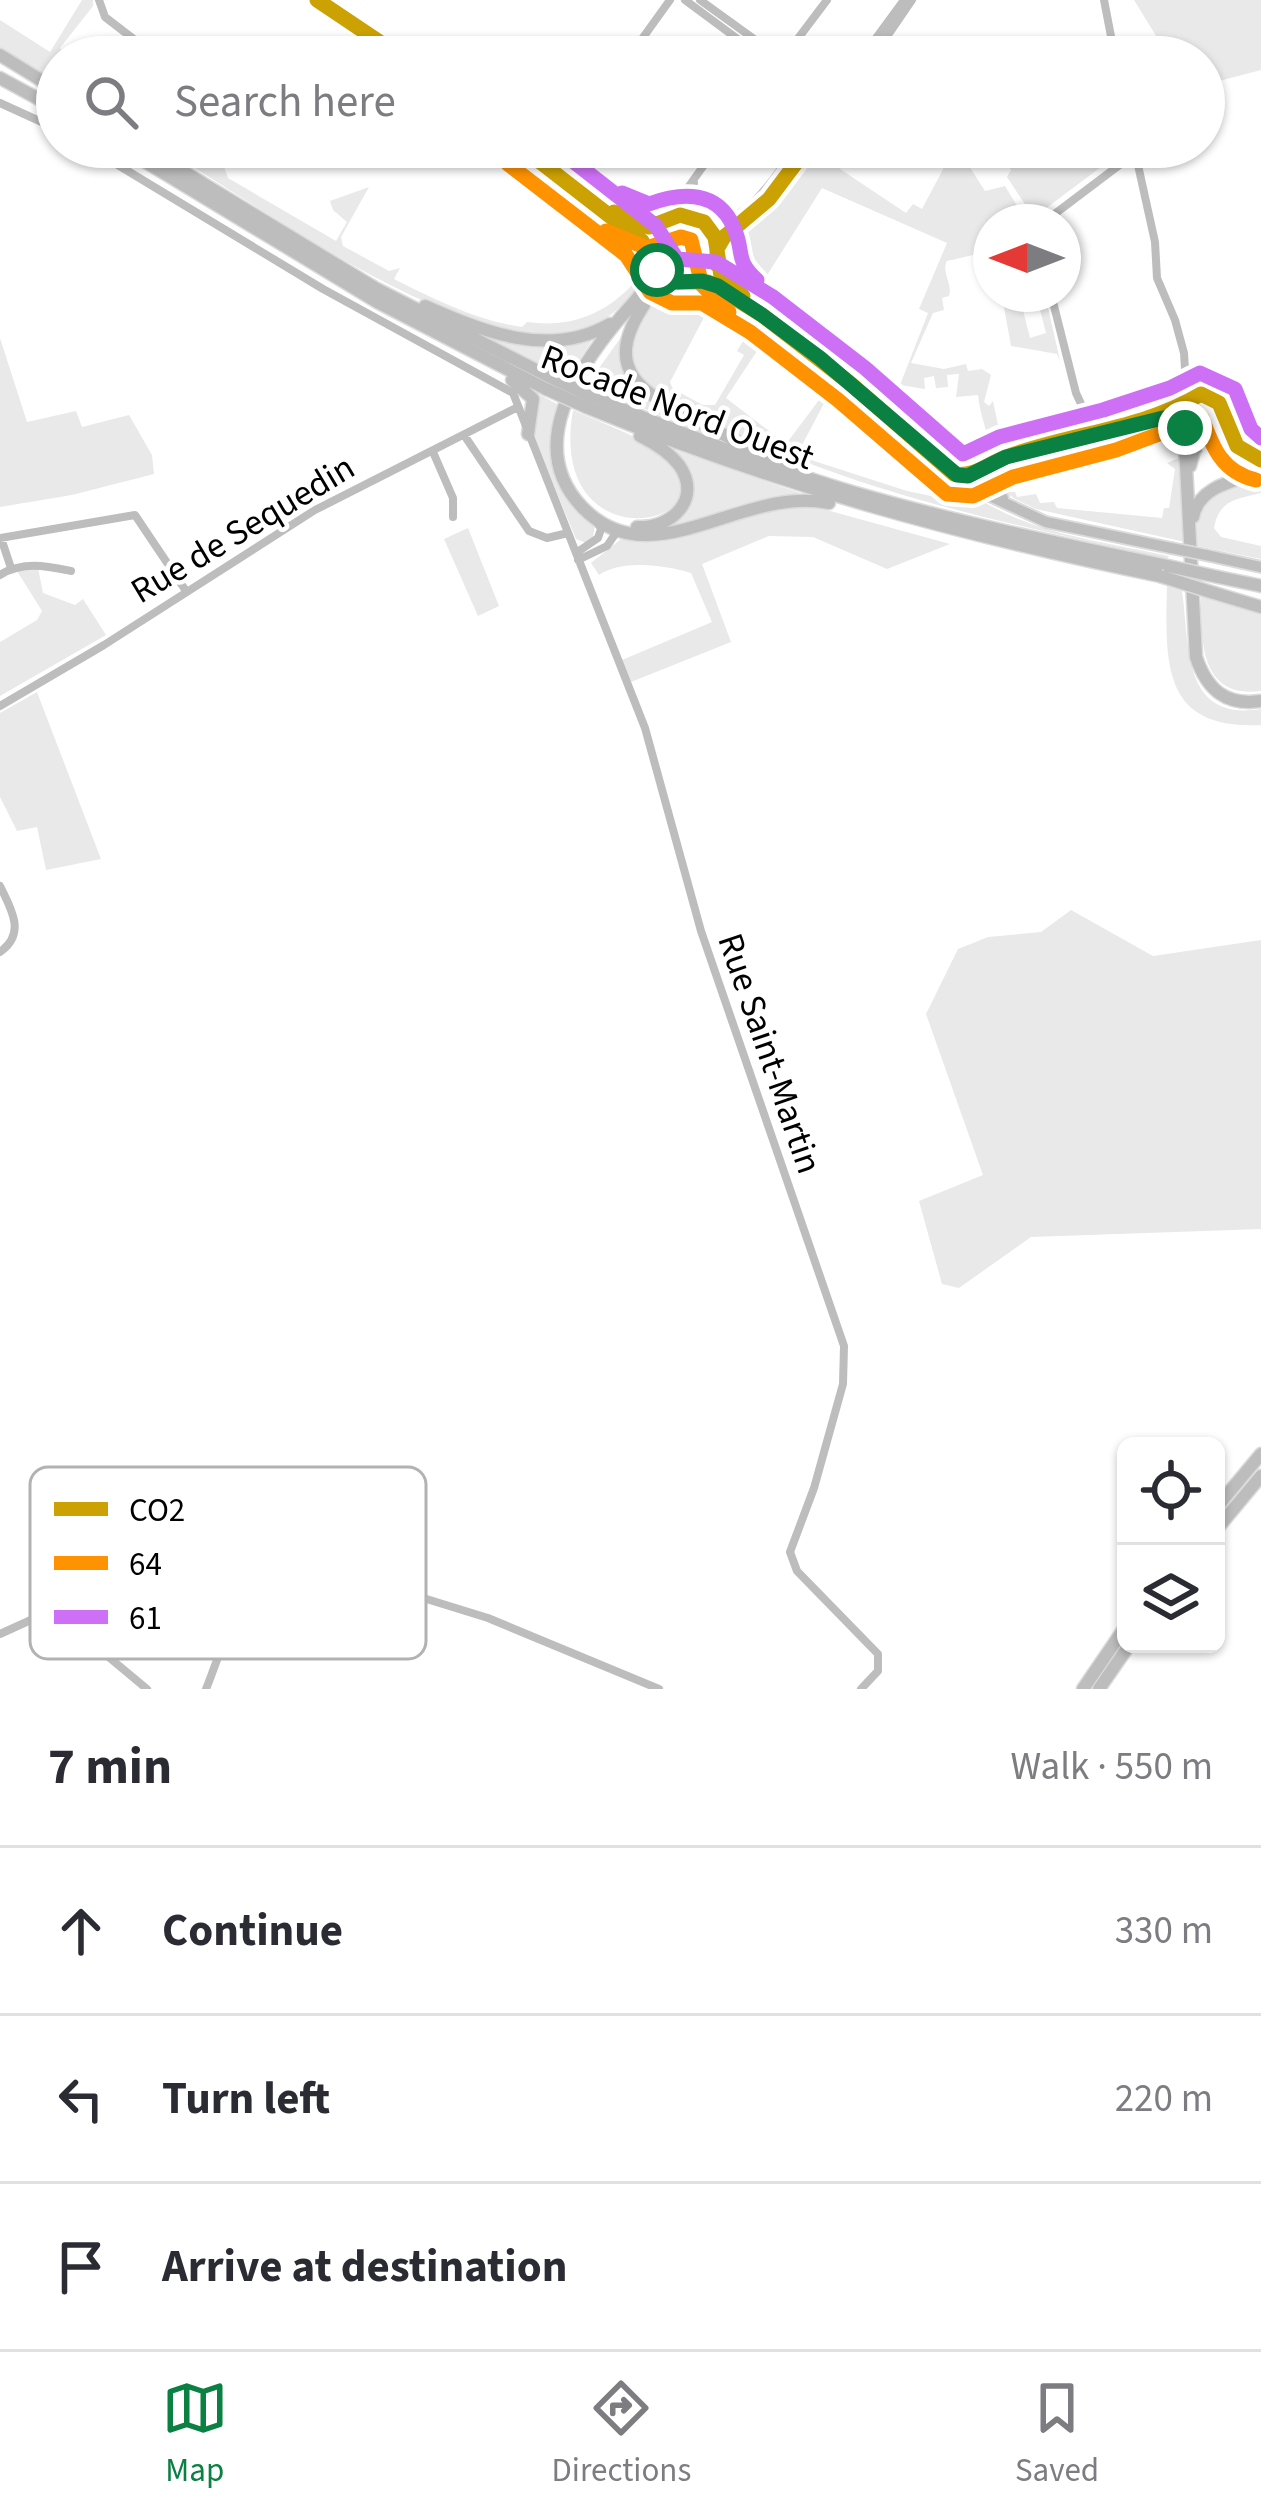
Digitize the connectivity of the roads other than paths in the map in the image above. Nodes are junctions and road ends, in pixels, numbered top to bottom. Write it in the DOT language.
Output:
graph roads {
  1 [pos="99,0"];
  2 [pos="317,0"];
  3 [pos="670,0"];
  4 [pos="685,0"];
  5 [pos="700,0"];
  6 [pos="826,0"];
  7 [pos="908,0"];
  8 [pos="1104,0"];
  9 [pos="368,32"];
  10 [pos="130,36"];
  11 [pos="365,36"];
  12 [pos="373,36"];
  13 [pos="644,36"];
  14 [pos="734,36"];
  15 [pos="752,36"];
  16 [pos="800,36"];
  17 [pos="879,36"];
  18 [pos="886,36"];
  19 [pos="1111,36"];
  20 [pos="0,55"];
  21 [pos="0,65"];
  22 [pos="36,78"];
  23 [pos="0,82"];
  24 [pos="36,82"];
  25 [pos="36,101"];
  26 [pos="0,103"];
  27 [pos="36,119"];
  28 [pos="123,168"];
  29 [pos="165,168"];
  30 [pos="167,168"];
  31 [pos="549,168"];
  32 [pos="701,168"];
  33 [pos="779,168"];
  34 [pos="793,168"];
  35 [pos="1116,168"];
  36 [pos="1123,168"];
  37 [pos="1139,168"];
  38 [pos="696,175"];
  39 [pos="1143,183"];
  40 [pos="575,188"];
  41 [pos="1068,204"];
  42 [pos="673,217"];
  43 [pos="704,222"];
  44 [pos="661,224"];
  45 [pos="716,253"];
  46 [pos="651,258"];
  47 [pos="673,280"];
  48 [pos="694,281"];
  49 [pos="375,288"];
  50 [pos="651,294"];
  51 [pos="379,303"];
  52 [pos="1056,312"];
  53 [pos="621,316"];
  54 [pos="1182,348"];
  55 [pos="548,383"];
  56 [pos="1210,395"];
  57 [pos="588,401"];
  58 [pos="1185,403"];
  59 [pos="524,410"];
  60 [pos="1223,420"];
  61 [pos="1183,425"];
  62 [pos="1109,430"];
  63 [pos="528,434"];
  64 [pos="1095,434"];
  65 [pos="464,435"];
  66 [pos="1206,437"];
  67 [pos="433,452"];
  68 [pos="1006,457"];
  69 [pos="951,458"];
  70 [pos="1261,467"];
  71 [pos="954,474"];
  72 [pos="970,475"];
  73 [pos="853,492"];
  74 [pos="1189,503"];
  75 [pos="887,514"];
  76 [pos="453,517"];
  77 [pos="601,517"];
  78 [pos="1082,529"];
  79 [pos="618,530"];
  80 [pos="568,533"];
  81 [pos="0,538"];
  82 [pos="1190,542"];
  83 [pos="577,557"];
  84 [pos="1261,567"];
  85 [pos="11,568"];
  86 [pos="71,571"];
  87 [pos="1164,571"];
  88 [pos="0,575"];
  89 [pos="1215,586"];
  90 [pos="1261,586"];
  91 [pos="186,591"];
  92 [pos="1261,602"];
  93 [pos="1261,701"];
  94 [pos="0,706"];
  95 [pos="0,886"];
  96 [pos="0,952"];
  97 [pos="1261,1454"];
  98 [pos="1261,1476"];
  99 [pos="1225,1497"];
  100 [pos="1225,1519"];
  101 [pos="426,1599"];
  102 [pos="30,1620"];
  103 [pos="0,1634"];
  104 [pos="1117,1639"];
  105 [pos="1124,1653"];
  106 [pos="111,1659"];
  107 [pos="218,1659"];
  108 [pos="147,1689"];
  109 [pos="206,1689"];
  110 [pos="659,1689"];
  111 [pos="861,1689"];
  112 [pos="1083,1689"];
  113 [pos="1099,1689"];
  1 -- 10 [label="street"];
  2 -- 9 [label="main road"];
  3 -- 13 [label="street"];
  4 -- 14 [label="street"];
  5 -- 15 [label="street"];
  6 -- 16 [label="street"];
  7 -- 17 [label="street"];
  7 -- 18 [label="street"];
  8 -- 19 [label="street"];
  9 -- 11 [label="street"];
  9 -- 12 [label="main road"];
  20 -- 22 [label="highway"];
  21 -- 24 [label="highway"];
  23 -- 25 [label="highway"];
  26 -- 27 [label="street"];
  28 -- 59 [label="street"];
  29 -- 51 [label="highway, Rocade Nord Ouest"];
  30 -- 49 [label="highway, Rocade Nord Ouest"];
  31 -- 40 [label="main road"];
  32 -- 38 [label="street"];
  33 -- 43 [label="street"];
  34 -- 45 [label="street"];
  35 -- 41 [label="street"];
  36 -- 39 [label="street"];
  37 -- 39 [label="street"];
  38 -- 42 [label="street"];
  38 -- 43 [label="street"];
  39 -- 54 [label="street"];
  40 -- 44 [label="main road"];
  40 -- 46 [label="main road"];
  42 -- 43 [label="main road"];
  42 -- 44 [label="main road"];
  43 -- 45 [label="main road"];
  44 -- 46 [label="main road"];
  45 -- 48 [label="main road"];
  45 -- 69 [label="main road"];
  46 -- 47 [label="main road"];
  46 -- 53 [label="highway"];
  47 -- 48 [label="main road"];
  47 -- 50 [label="highway"];
  48 -- 71 [label="main road"];
  49 -- 53 [label="highway"];
  49 -- 55 [label="highway, Rocade Nord Ouest"];
  50 -- 73 [label="highway"];
  50 -- 77 [label="highway"];
  51 -- 55 [label="highway, Rocade Nord Ouest"];
  51 -- 59 [label="highway"];
  52 -- 64 [label="street"];
  53 -- 77 [label="highway"];
  54 -- 56 [label="street"];
  54 -- 58 [label="street"];
  55 -- 57 [label="highway, Rocade Nord Ouest, bridge"];
  56 -- 58 [label="street"];
  56 -- 60 [label="street"];
  57 -- 73 [label="highway, Rocade Nord Ouest"];
  57 -- 75 [label="highway, Rocade Nord Ouest"];
  57 -- 77 [label="highway"];
  58 -- 61 [label="street"];
  58 -- 62 [label="street"];
  59 -- 63 [label="highway"];
  59 -- 65 [label="street, Rue de Sequedin"];
  60 -- 66 [label="street"];
  60 -- 70 [label="street"];
  61 -- 62 [label="street"];
  61 -- 66 [label="street"];
  61 -- 74 [label="highway"];
  62 -- 64 [label="street"];
  63 -- 80 [label="street, Rue Saint-Martin"];
  64 -- 68 [label="street"];
  65 -- 67 [label="street, Rue de Sequedin"];
  65 -- 80 [label="street"];
  66 -- 70 [label="street"];
  66 -- 74 [label="highway"];
  67 -- 76 [label="street"];
  67 -- 91 [label="street, Rue de Sequedin"];
  68 -- 69 [label="street"];
  68 -- 72 [label="street"];
  69 -- 72 [label="main road"];
  70 -- 82 [label="highway"];
  71 -- 72 [label="street"];
  71 -- 78 [label="main road"];
  72 -- 78 [label="main road"];
  73 -- 87 [label="highway, Rocade Nord Ouest"];
  74 -- 82 [label="highway"];
  75 -- 79 [label="highway"];
  75 -- 87 [label="highway, Rocade Nord Ouest"];
  77 -- 79 [label="highway"];
  77 -- 83 [label="street"];
  78 -- 84 [label="main road, bridge"];
  79 -- 83 [label="street"];
  80 -- 83 [label="street, Rue Saint-Martin"];
  81 -- 85 [label="street"];
  81 -- 91 [label="street"];
  82 -- 93 [label="highway"];
  83 -- 111 [label="street, Rue Saint-Martin"];
  85 -- 86 [label="street"];
  85 -- 88 [label="street"];
  87 -- 89 [label="highway, bridge"];
  89 -- 90 [label="highway"];
  89 -- 92 [label="highway"];
  91 -- 94 [label="street, Rue de Sequedin"];
  95 -- 96 [label="street"];
  97 -- 99 [label="highway"];
  98 -- 100 [label="highway"];
  101 -- 110 [label="street"];
  102 -- 103 [label="street"];
  104 -- 112 [label="highway"];
  105 -- 113 [label="highway"];
  106 -- 108 [label="street"];
  107 -- 109 [label="street"];
}
